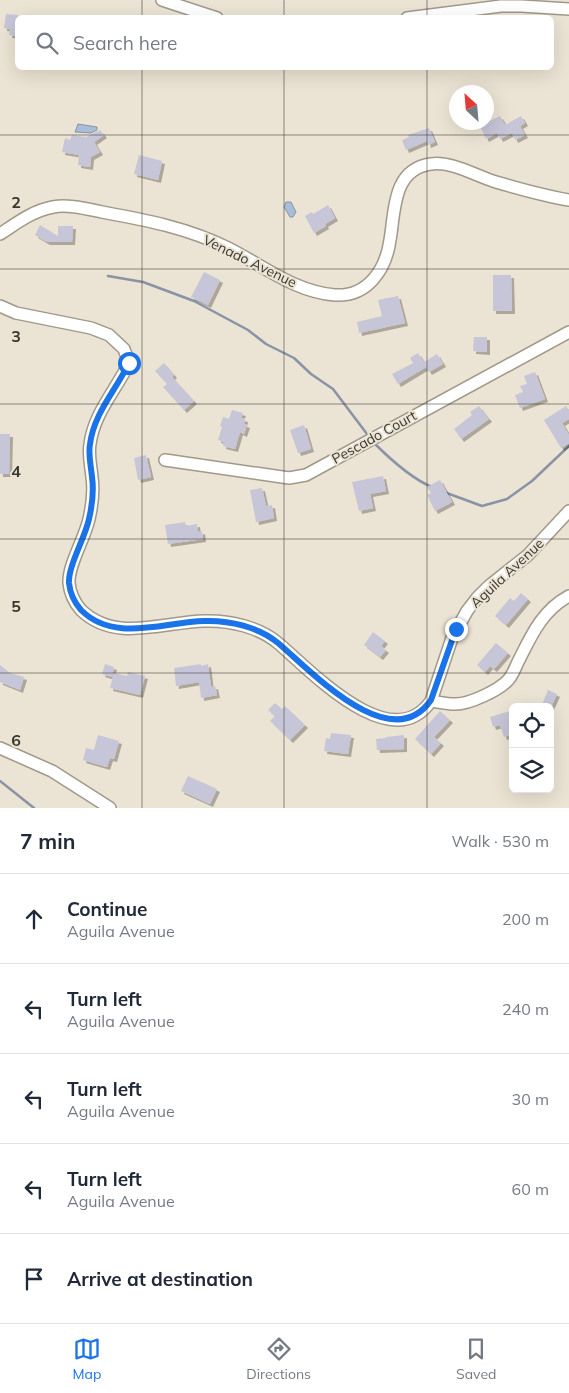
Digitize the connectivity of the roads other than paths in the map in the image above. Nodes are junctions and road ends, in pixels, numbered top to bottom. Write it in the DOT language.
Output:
graph roads {
  1 [pos="162,0"];
  2 [pos="569,9"];
  3 [pos="208,15"];
  4 [pos="430,15"];
  5 [pos="569,200"];
  6 [pos="0,234"];
  7 [pos="0,306"];
  8 [pos="569,332"];
  9 [pos="165,460"];
  10 [pos="569,511"];
  11 [pos="569,596"];
  12 [pos="431,700"];
  13 [pos="0,748"];
  14 [pos="110,808"];
  1 -- 3 [label="street"];
  2 -- 4 [label="street"];
  5 -- 6 [label="street, Venado Avenue"];
  7 -- 12 [label="street"];
  8 -- 9 [label="street, Pescado Court"];
  10 -- 12 [label="street, Aguila Avenue"];
  11 -- 12 [label="street"];
  13 -- 14 [label="street"];
}
